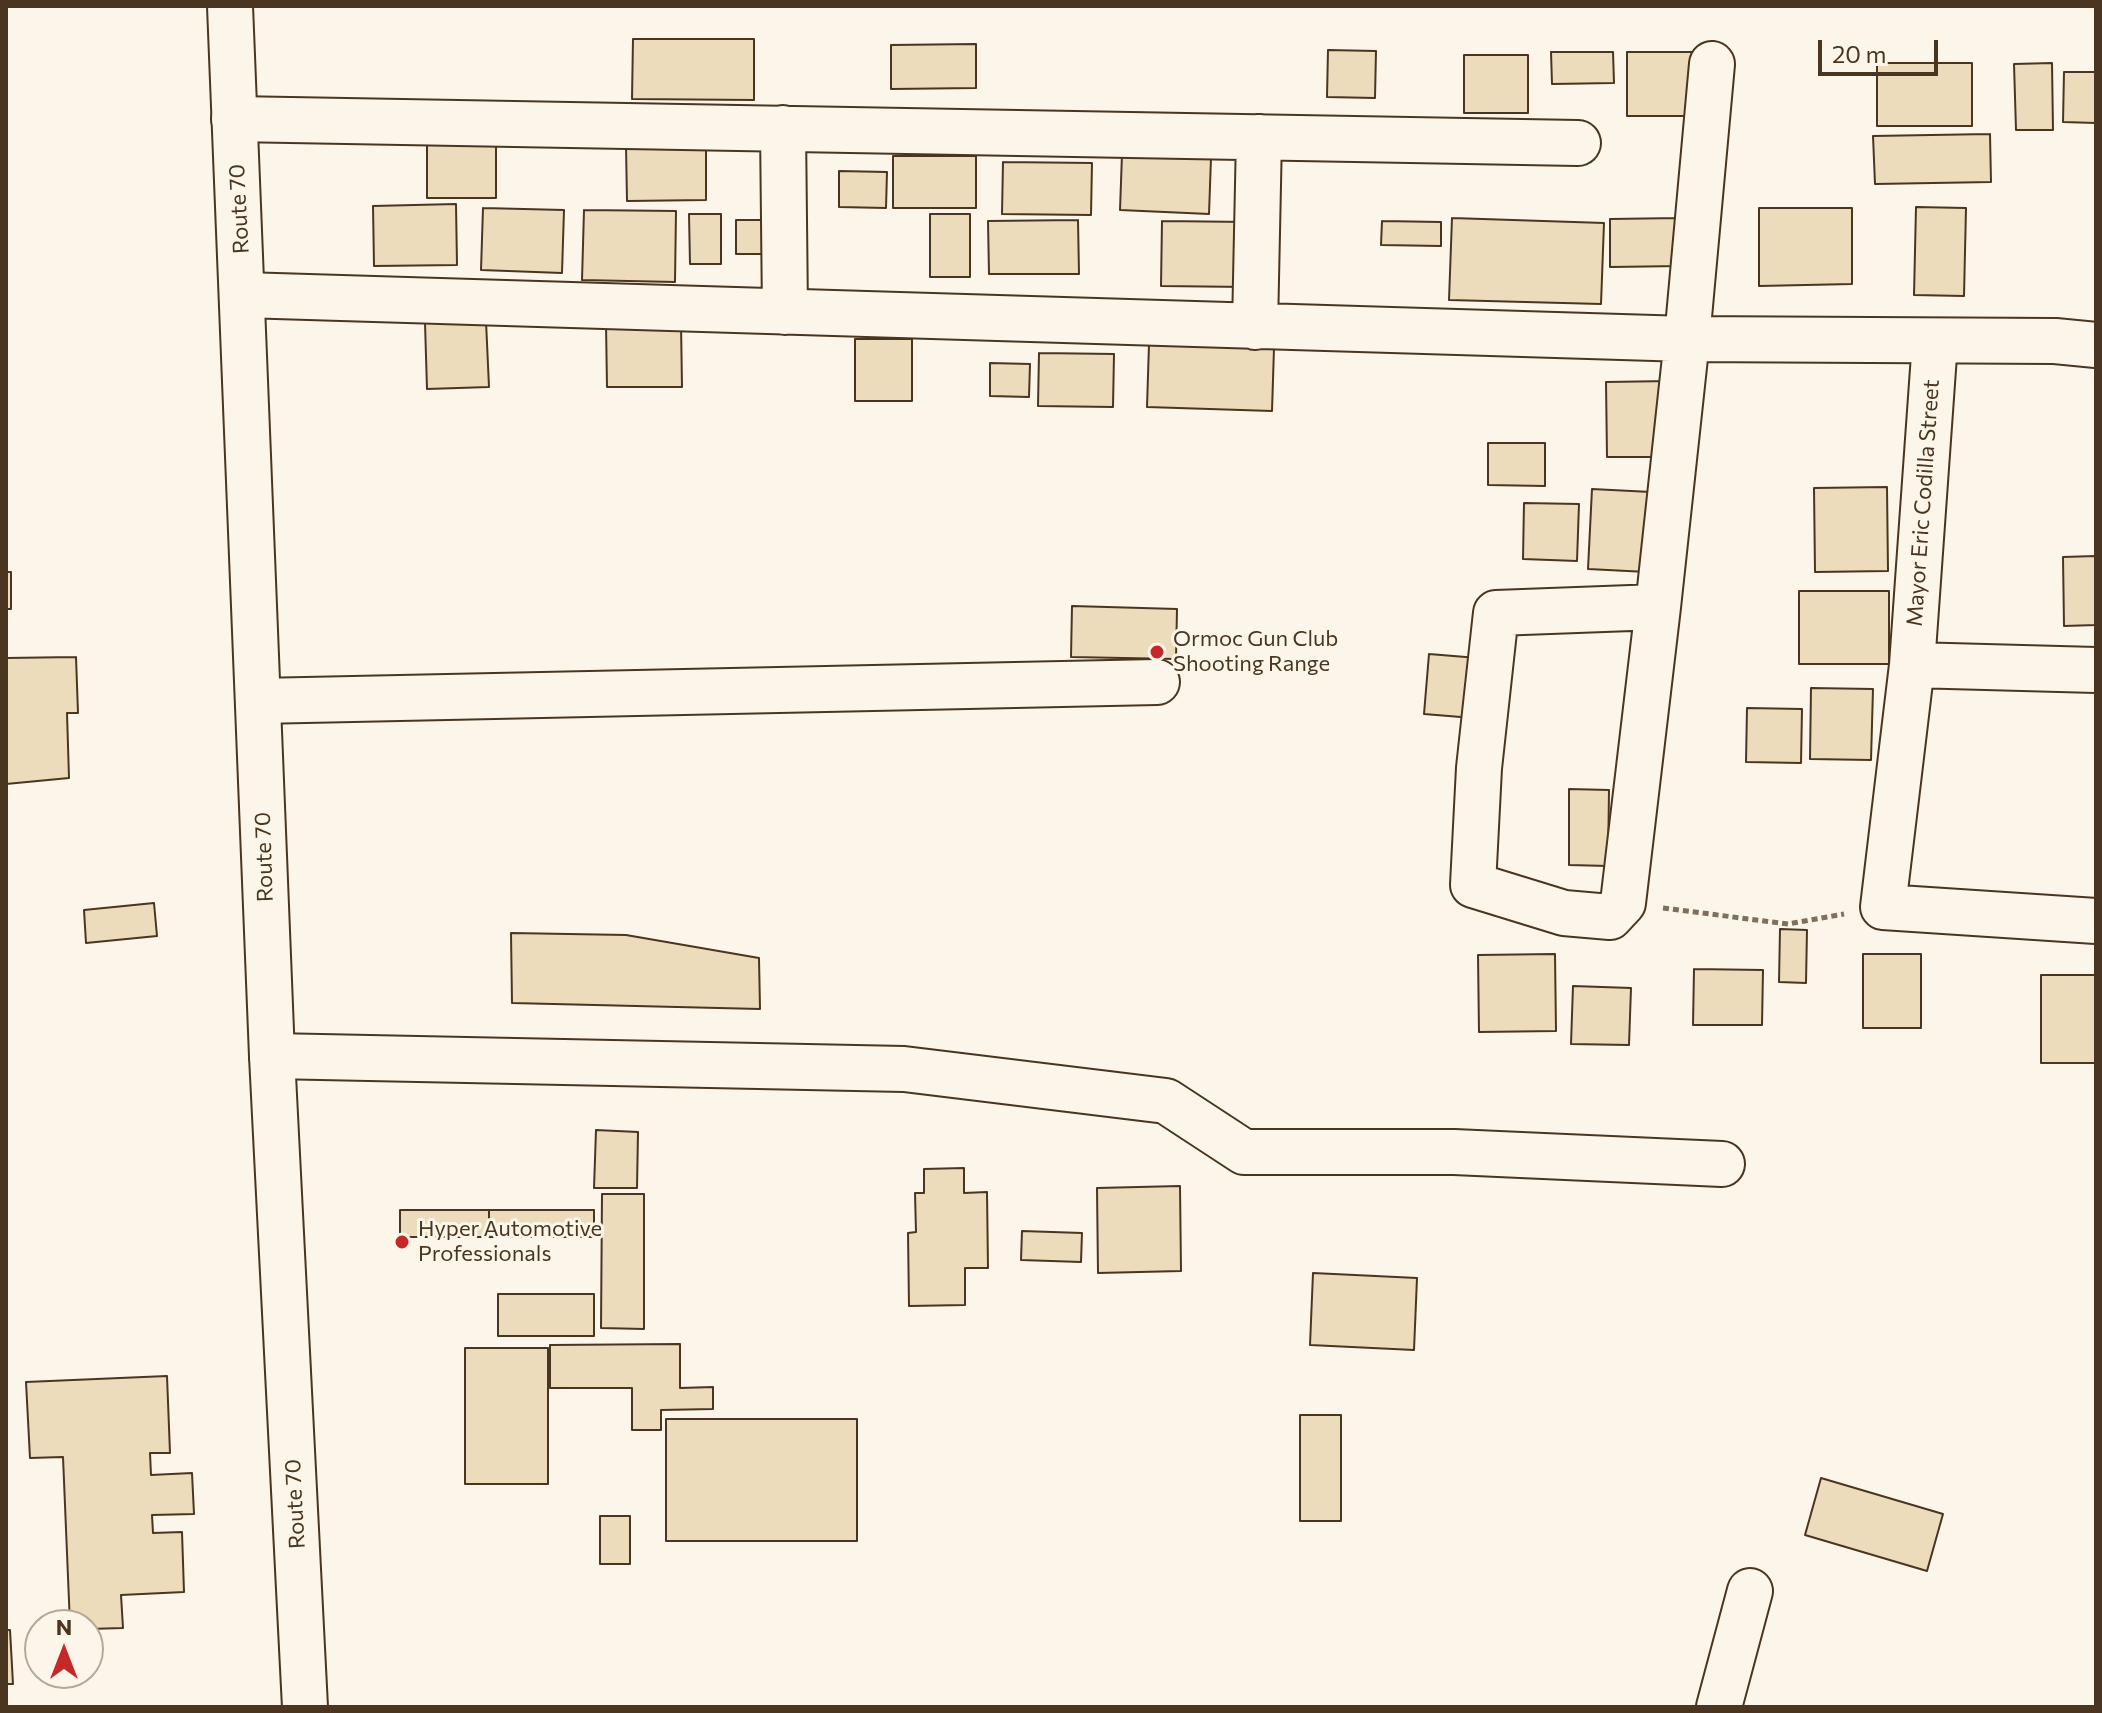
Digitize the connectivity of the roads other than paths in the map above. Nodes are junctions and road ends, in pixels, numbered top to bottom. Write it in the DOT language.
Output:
graph roads {
  1 [pos="230,6"];
  2 [pos="1712,64"];
  3 [pos="234,119"];
  4 [pos="783,128"];
  5 [pos="1259,137"];
  6 [pos="1578,143"];
  7 [pos="243,295"];
  8 [pos="785,312"];
  9 [pos="1255,327"];
  10 [pos="1687,339"];
  11 [pos="1935,341"];
  12 [pos="2096,345"];
  13 [pos="1658,607"];
  14 [pos="1912,665"];
  15 [pos="2096,670"];
  16 [pos="1157,682"];
  17 [pos="258,701"];
  18 [pos="2096,921"];
  19 [pos="272,1056"];
  20 [pos="1722,1164"];
  21 [pos="1750,1591"];
  22 [pos="305,1707"];
  23 [pos="1719,1707"];
  1 -- 3 [label="main road, Route 70"];
  2 -- 10 [label="main road"];
  3 -- 4 [label="main road"];
  3 -- 7 [label="main road, Route 70"];
  4 -- 5 [label="main road"];
  4 -- 8 [label="main road"];
  5 -- 6 [label="main road"];
  5 -- 9 [label="main road"];
  7 -- 8 [label="main road"];
  7 -- 17 [label="main road, Route 70"];
  8 -- 9 [label="main road"];
  9 -- 10 [label="main road"];
  10 -- 11 [label="main road"];
  10 -- 13 [label="main road"];
  11 -- 12 [label="main road"];
  11 -- 14 [label="main road, Mayor Eric Codilla Street"];
  13 -- 13 [label="main road"];
  14 -- 15 [label="main road"];
  14 -- 18 [label="main road, Mayor Eric Codilla Street"];
  16 -- 17 [label="main road"];
  17 -- 19 [label="main road, Route 70"];
  19 -- 20 [label="main road"];
  19 -- 22 [label="main road, Route 70"];
  21 -- 23 [label="main road"];
}
